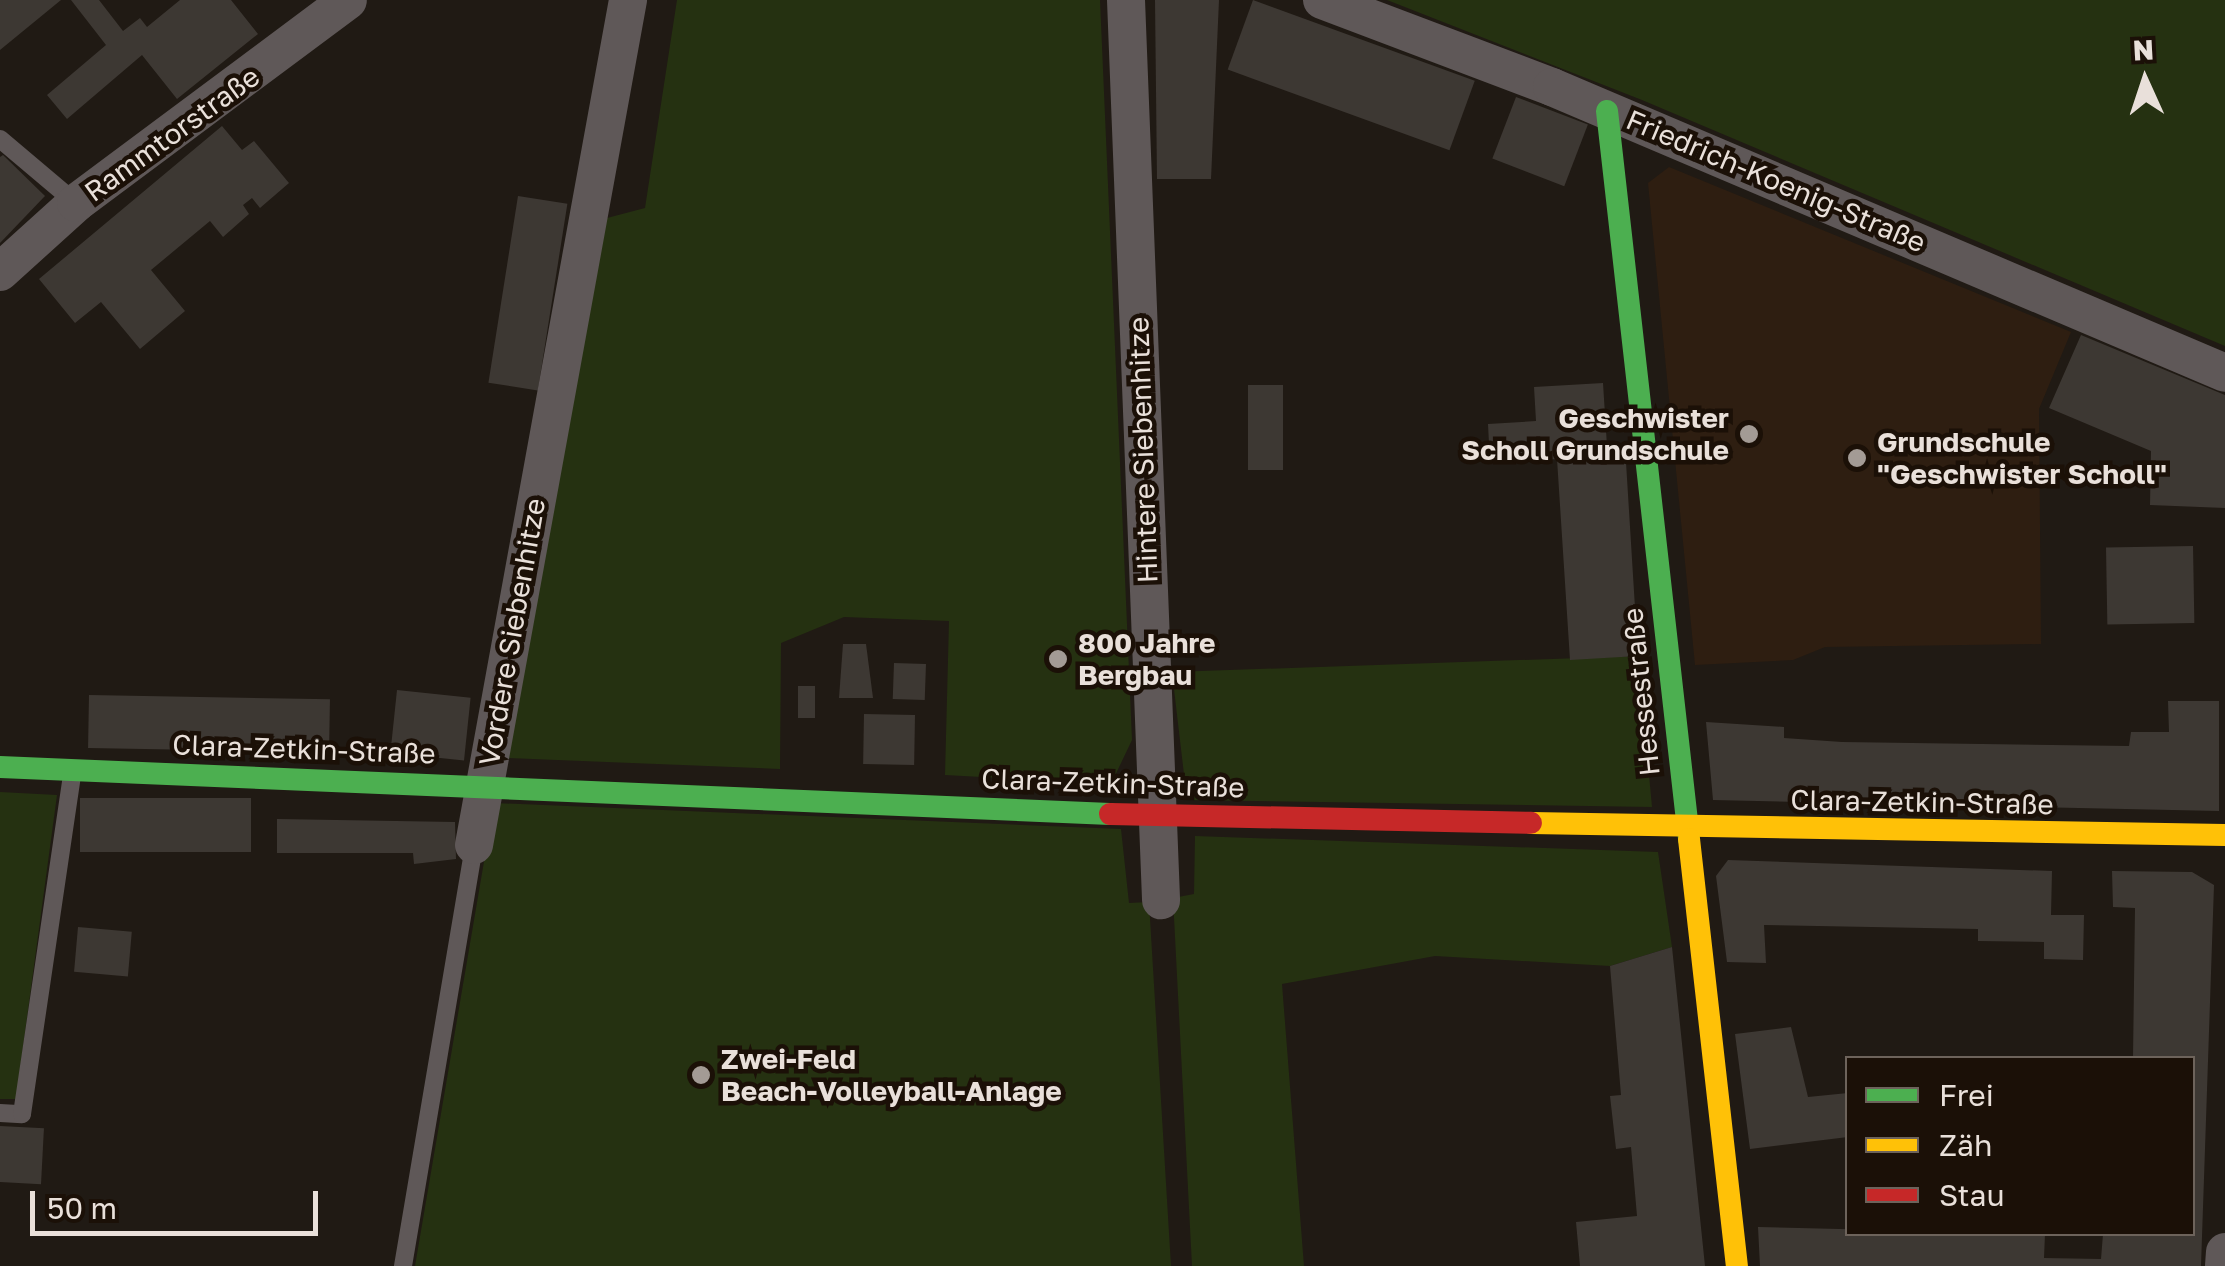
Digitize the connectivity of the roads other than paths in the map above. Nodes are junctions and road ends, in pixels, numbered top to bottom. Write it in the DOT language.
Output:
graph roads {
  1 [pos="348,0"];
  2 [pos="628,0"];
  3 [pos="1126,0"];
  4 [pos="1322,0"];
  5 [pos="1608,111"];
  6 [pos="0,139"];
  7 [pos="76,203"];
  8 [pos="0,272"];
  9 [pos="2225,373"];
  10 [pos="0,766"];
  11 [pos="73,769"];
  12 [pos="484,786"];
  13 [pos="1156,816"];
  14 [pos="1686,829"];
  15 [pos="2225,836"];
  16 [pos="474,846"];
  17 [pos="1161,900"];
  18 [pos="0,1112"];
  19 [pos="2225,1252"];
  20 [pos="403,1266"];
  21 [pos="1736,1266"];
  22 [pos="2224,1266"];
  1 -- 7 [label="street, Rammtorstraße"];
  2 -- 12 [label="street, Vordere Siebenhitze"];
  3 -- 13 [label="street, Hintere Siebenhitze"];
  4 -- 5 [label="street, Friedrich-Koenig-Straße"];
  5 -- 9 [label="street, Friedrich-Koenig-Straße"];
  5 -- 14 [label="street, Hessestraße"];
  6 -- 7 [label="lane"];
  7 -- 8 [label="street, Rammtorstraße"];
  10 -- 11 [label="street, Clara-Zetkin-Straße"];
  11 -- 12 [label="street, Clara-Zetkin-Straße"];
  11 -- 18 [label="lane"];
  12 -- 13 [label="street, Clara-Zetkin-Straße"];
  12 -- 16 [label="street, Vordere Siebenhitze"];
  13 -- 14 [label="street, Clara-Zetkin-Straße"];
  13 -- 17 [label="street, Hintere Siebenhitze"];
  14 -- 15 [label="street, Clara-Zetkin-Straße"];
  14 -- 21 [label="street, Hessestraße"];
  16 -- 20 [label="lane, Vordere Siebenhitze"];
  19 -- 22 [label="street"];
}
